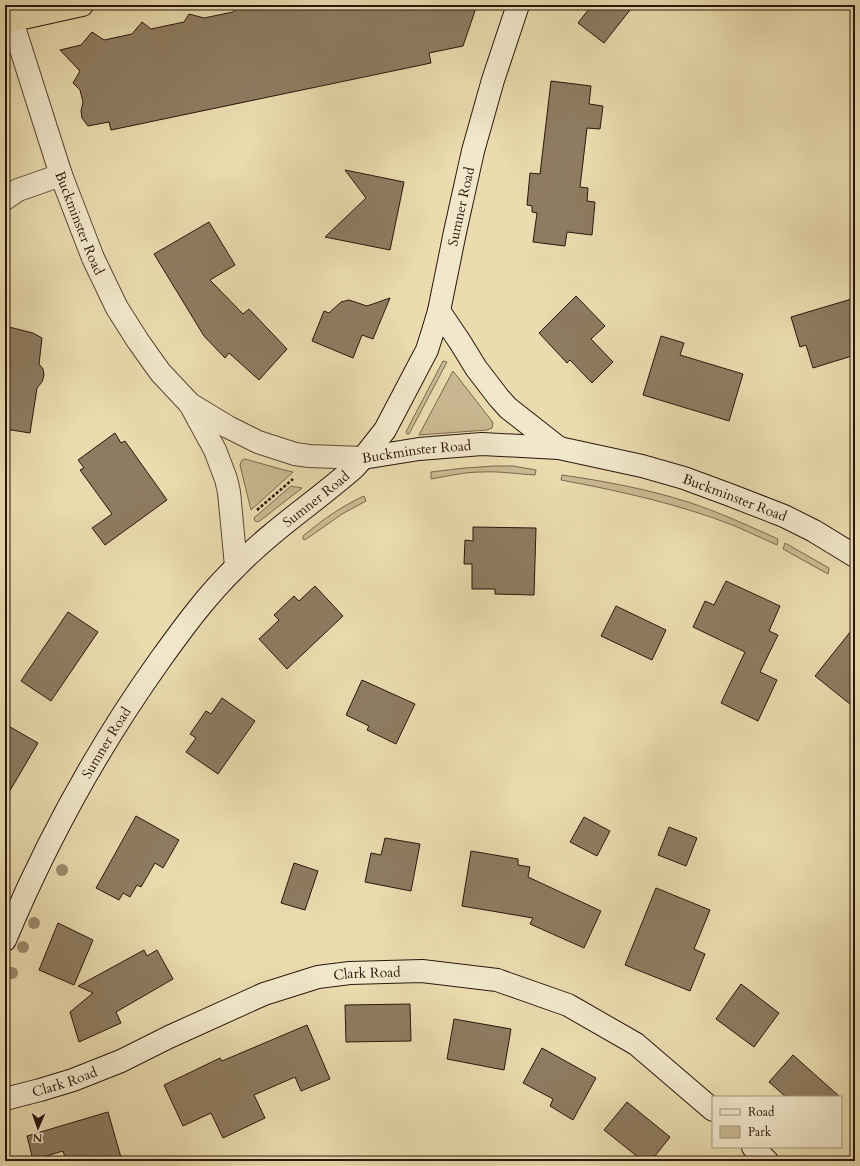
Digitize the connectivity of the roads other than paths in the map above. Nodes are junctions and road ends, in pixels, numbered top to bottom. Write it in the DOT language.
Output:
graph roads {
  1 [pos="82,5"];
  2 [pos="518,5"];
  3 [pos="8,21"];
  4 [pos="61,175"];
  5 [pos="5,199"];
  6 [pos="439,311"];
  7 [pos="190,404"];
  8 [pos="560,448"];
  9 [pos="363,458"];
  10 [pos="855,556"];
  11 [pos="236,566"];
  12 [pos="5,940"];
  13 [pos="5,1099"];
  14 [pos="712,1109"];
  15 [pos="754,1148"];
  16 [pos="767,1161"];
  1 -- 3 [label="highway"];
  2 -- 6 [label="street, Sumner Road"];
  3 -- 4 [label="street, Buckminster Road"];
  4 -- 5 [label="street"];
  4 -- 7 [label="street, Buckminster Road"];
  6 -- 8 [label="street, Buckminster Road"];
  6 -- 9 [label="street, Sumner Road"];
  7 -- 9 [label="street, Buckminster Road"];
  7 -- 11 [label="street, Buckminster Road"];
  8 -- 9 [label="street, Buckminster Road"];
  8 -- 10 [label="street, Buckminster Road"];
  9 -- 11 [label="street, Sumner Road"];
  11 -- 12 [label="street, Sumner Road"];
  13 -- 14 [label="street, Clark Road"];
  15 -- 16 [label="street"];
}
